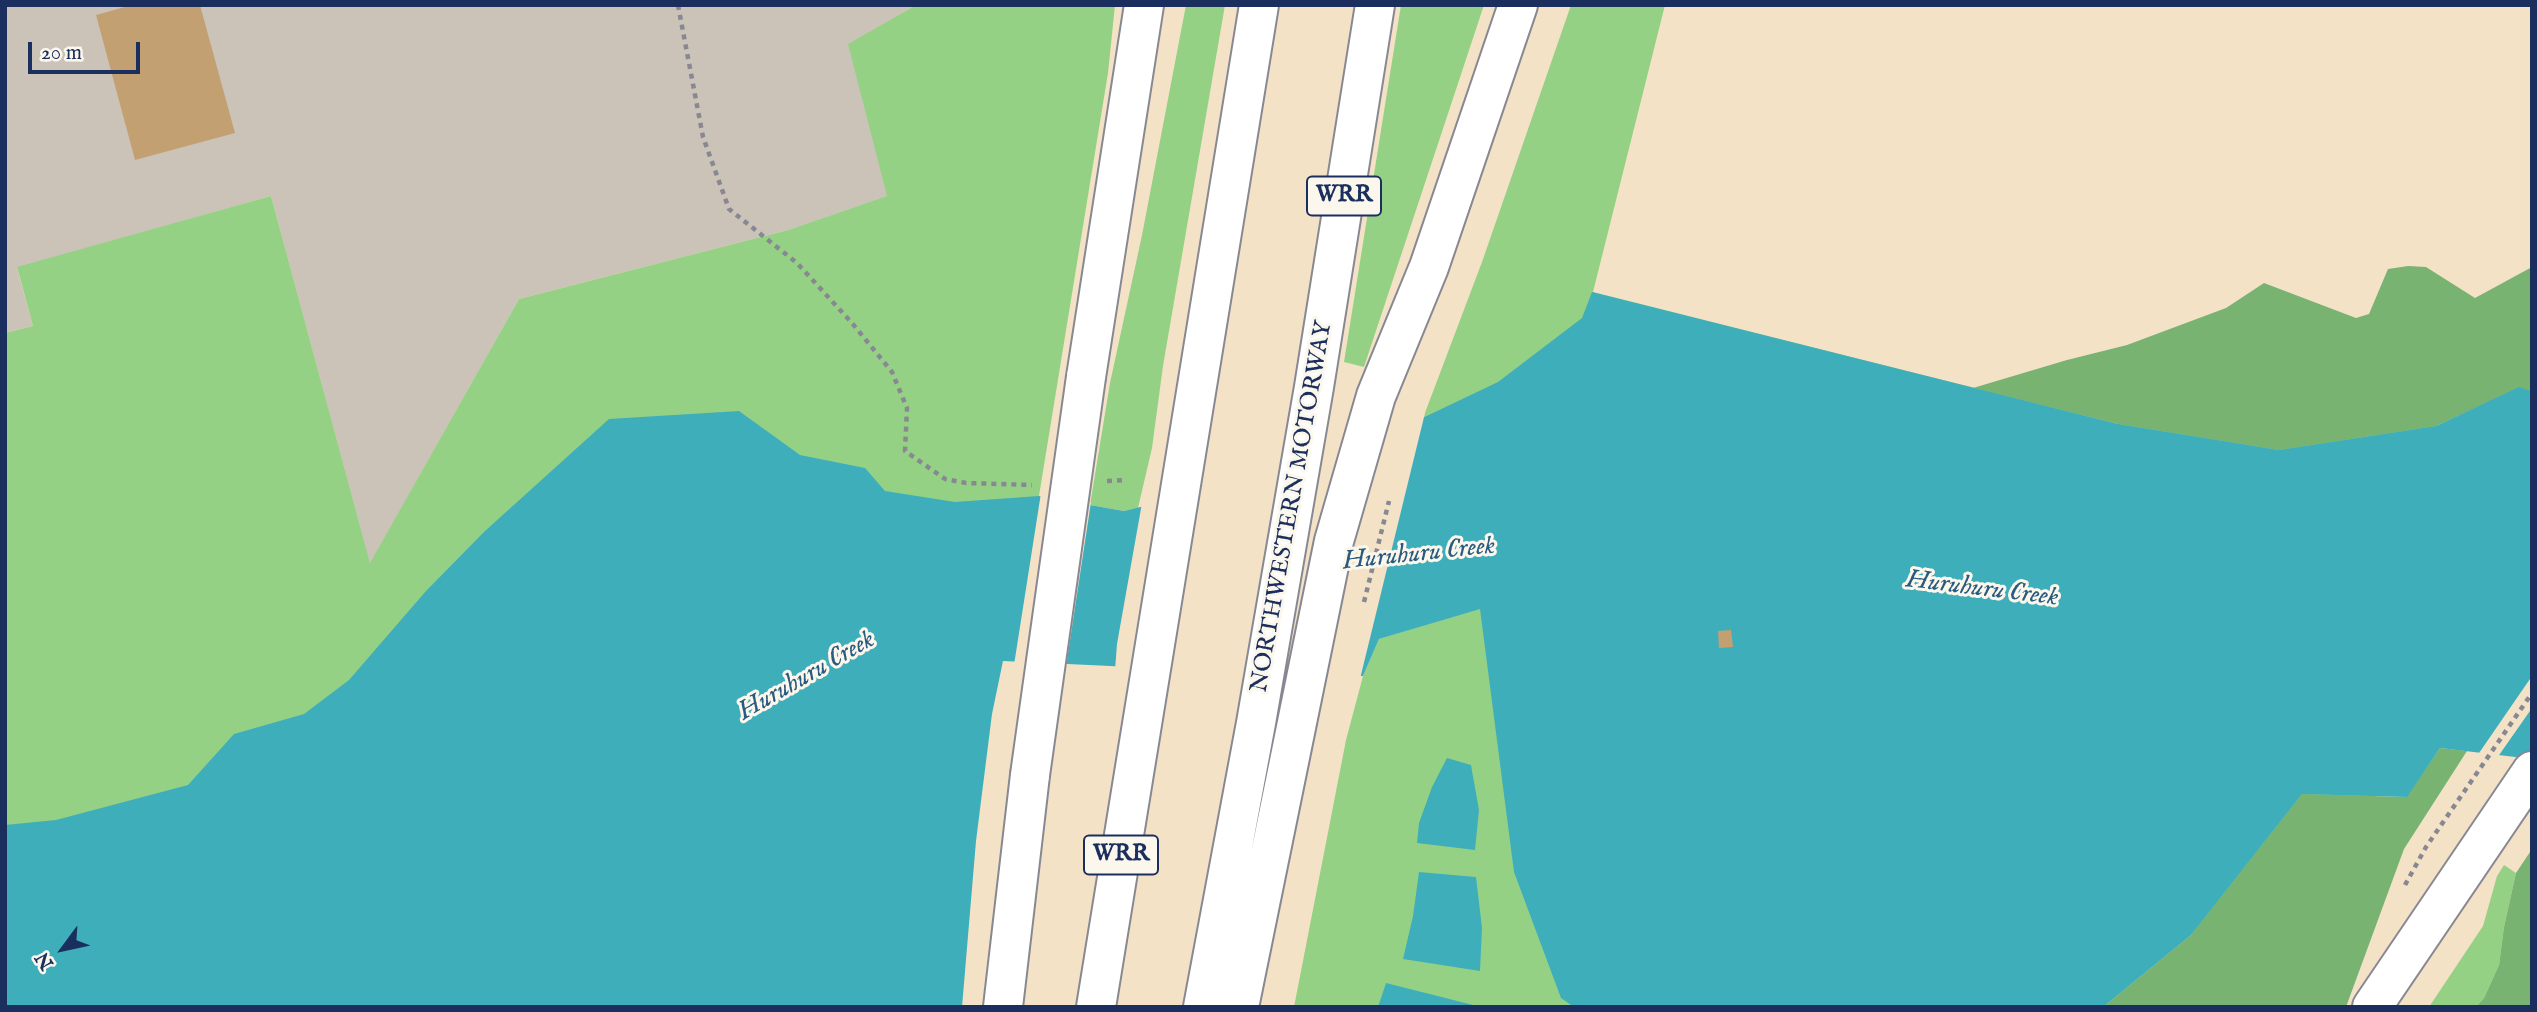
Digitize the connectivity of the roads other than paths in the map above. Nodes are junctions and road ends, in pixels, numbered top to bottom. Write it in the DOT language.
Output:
graph roads {
  1 [pos="1144,5"];
  2 [pos="1259,5"];
  3 [pos="1375,5"];
  4 [pos="1518,5"];
  5 [pos="2532,771"];
  6 [pos="1003,1007"];
  7 [pos="1096,1007"];
  8 [pos="1203,1007"];
  9 [pos="1239,1007"];
  10 [pos="2372,1007"];
  1 -- 6 [label="main road, bridge"];
  2 -- 7 [label="main road, WRR"];
  3 -- 8 [label="main road, NORTHWESTERN MOTORWAY / WRR"];
  4 -- 9 [label="main road"];
  5 -- 10 [label="main road"];
}
